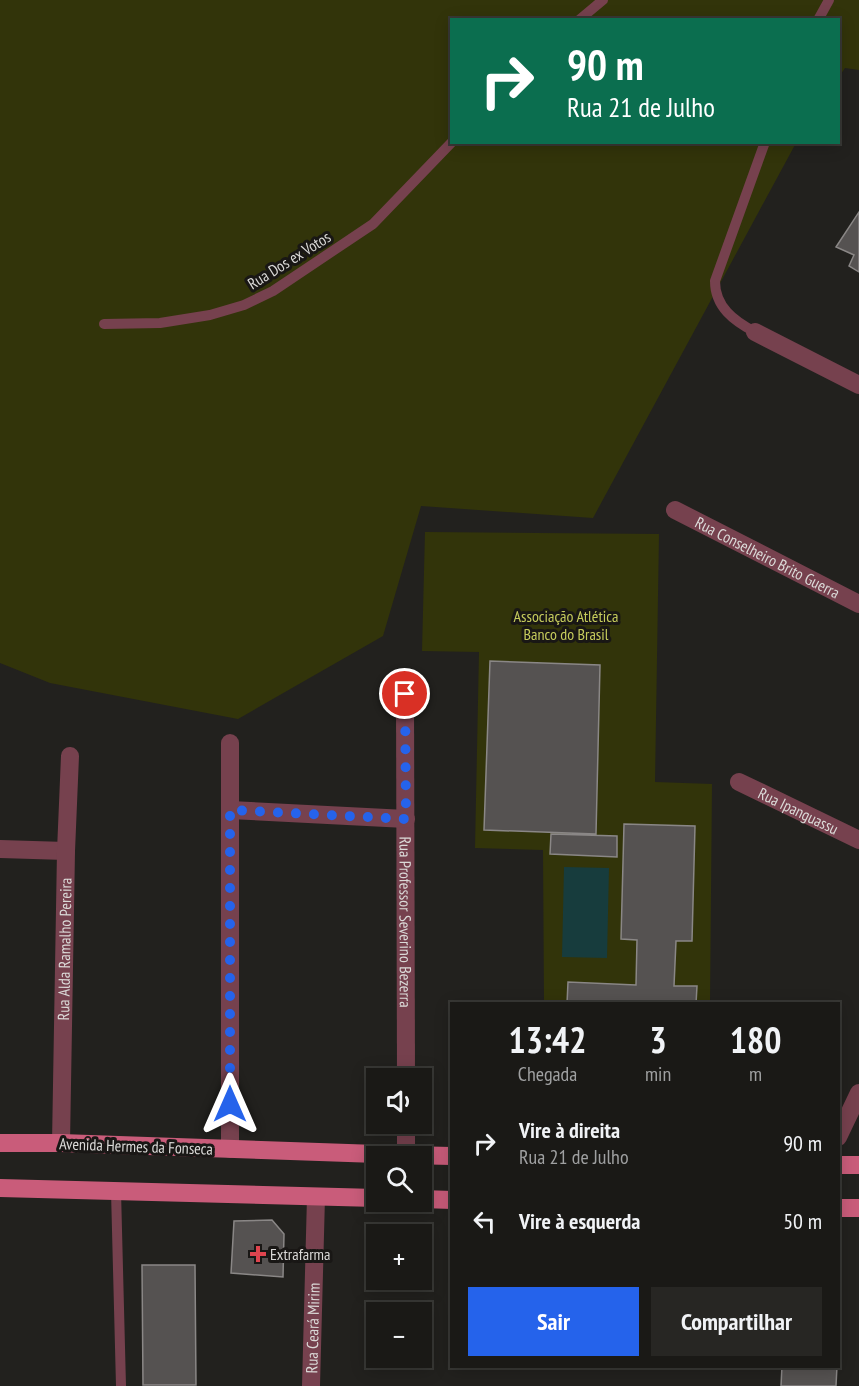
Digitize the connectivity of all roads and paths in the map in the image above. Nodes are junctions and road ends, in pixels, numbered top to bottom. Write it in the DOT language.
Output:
graph roads {
  1 [pos="603,0"];
  2 [pos="829,0"];
  3 [pos="581,18"];
  4 [pos="819,18"];
  5 [pos="450,144"];
  6 [pos="764,144"];
  7 [pos="104,324"];
  8 [pos="755,332"];
  9 [pos="859,385"];
  10 [pos="675,510"];
  11 [pos="859,604"];
  12 [pos="405,694"];
  13 [pos="230,743"];
  14 [pos="70,756"];
  15 [pos="739,782"];
  16 [pos="230,810"];
  17 [pos="406,819"];
  18 [pos="859,840"];
  19 [pos="0,849"];
  20 [pos="66,851"];
  21 [pos="406,1068"];
  22 [pos="859,1093"];
  23 [pos="840,1133"];
  24 [pos="0,1143"];
  25 [pos="61,1143"];
  26 [pos="230,1149"];
  27 [pos="366,1154"];
  28 [pos="432,1156"];
  29 [pos="450,1156"];
  30 [pos="840,1165"];
  31 [pos="859,1165"];
  32 [pos="0,1188"];
  33 [pos="116,1191"];
  34 [pos="316,1197"];
  35 [pos="366,1198"];
  36 [pos="432,1199"];
  37 [pos="450,1200"];
  38 [pos="840,1208"];
  39 [pos="859,1208"];
  40 [pos="121,1386"];
  41 [pos="311,1386"];
  1 -- 3 [label="lane"];
  2 -- 4 [label="lane"];
  5 -- 7 [label="lane, Rua Dos ex Votos"];
  6 -- 8 [label="lane"];
  8 -- 9 [label="street"];
  10 -- 11 [label="street, Rua Conselheiro Brito Guerra"];
  12 -- 17 [label="street, Rua Professor Severino Bezerra"];
  13 -- 16 [label="street"];
  14 -- 20 [label="street, Rua Alda Ramalho Pereira"];
  15 -- 18 [label="street, Rua Ipanguassu"];
  16 -- 17 [label="street"];
  16 -- 26 [label="street"];
  17 -- 21 [label="street, Rua Professor Severino Bezerra"];
  19 -- 20 [label="street"];
  20 -- 25 [label="street, Rua Alda Ramalho Pereira"];
  22 -- 23 [label="street"];
  24 -- 25 [label="main road, Avenida Hermes da Fonseca"];
  25 -- 26 [label="main road, Avenida Hermes da Fonseca"];
  26 -- 27 [label="main road, Avenida Hermes da Fonseca"];
  28 -- 29 [label="main road, Avenida Hermes da Fonseca"];
  30 -- 31 [label="main road"];
  32 -- 33 [label="main road"];
  33 -- 34 [label="main road"];
  33 -- 40 [label="lane"];
  34 -- 35 [label="main road"];
  34 -- 41 [label="street, Rua Ceará Mirim"];
  36 -- 37 [label="main road"];
  38 -- 39 [label="main road"];
}
